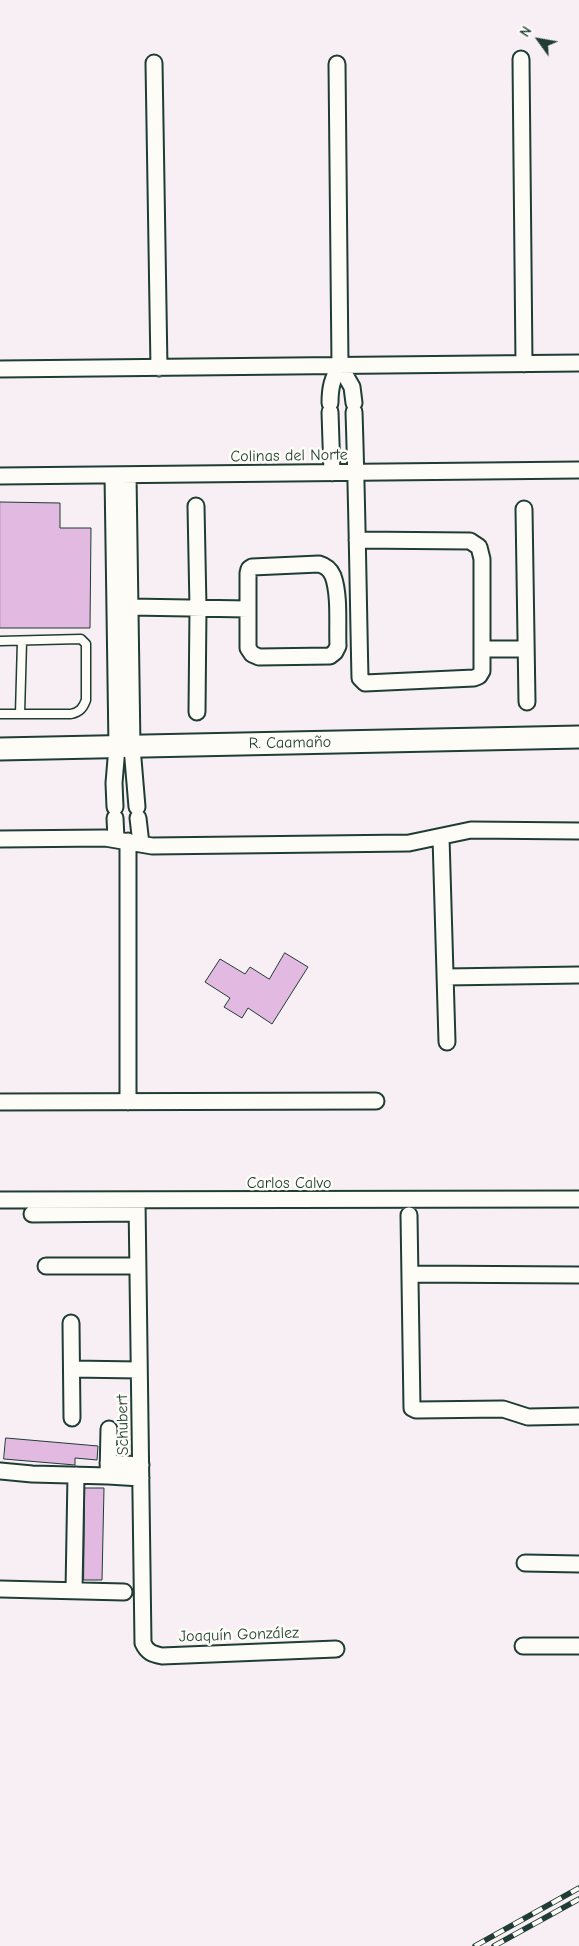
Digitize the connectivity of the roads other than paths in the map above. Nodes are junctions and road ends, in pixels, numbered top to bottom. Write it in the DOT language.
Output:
graph roads {
  1 [pos="521,59"];
  2 [pos="154,63"];
  3 [pos="337,64"];
  4 [pos="579,363"];
  5 [pos="524,364"];
  6 [pos="340,366"];
  7 [pos="159,368"];
  8 [pos="0,369"];
  9 [pos="579,470"];
  10 [pos="332,473"];
  11 [pos="356,473"];
  12 [pos="120,475"];
  13 [pos="0,476"];
  14 [pos="196,506"];
  15 [pos="524,509"];
  16 [pos="357,540"];
  17 [pos="130,607"];
  18 [pos="198,608"];
  19 [pos="248,608"];
  20 [pos="0,641"];
  21 [pos="22,641"];
  22 [pos="526,649"];
  23 [pos="482,650"];
  24 [pos="528,702"];
  25 [pos="197,712"];
  26 [pos="0,714"];
  27 [pos="20,714"];
  28 [pos="579,737"];
  29 [pos="125,747"];
  30 [pos="0,749"];
  31 [pos="579,831"];
  32 [pos="441,837"];
  33 [pos="0,839"];
  34 [pos="128,841"];
  35 [pos="579,975"];
  36 [pos="445,977"];
  37 [pos="447,1042"];
  38 [pos="376,1101"];
  39 [pos="0,1102"];
  40 [pos="128,1102"];
  41 [pos="579,1198"];
  42 [pos="0,1200"];
  43 [pos="137,1207"];
  44 [pos="32,1214"];
  45 [pos="410,1215"];
  46 [pos="46,1266"];
  47 [pos="138,1266"];
  48 [pos="411,1274"];
  49 [pos="579,1275"];
  50 [pos="72,1323"];
  51 [pos="72,1369"];
  52 [pos="139,1370"];
  53 [pos="579,1416"];
  54 [pos="72,1418"];
  55 [pos="110,1429"];
  56 [pos="108,1469"];
  57 [pos="0,1471"];
  58 [pos="141,1472"];
  59 [pos="76,1475"];
  60 [pos="525,1563"];
  61 [pos="579,1564"];
  62 [pos="0,1589"];
  63 [pos="74,1591"];
  64 [pos="124,1592"];
  65 [pos="523,1646"];
  66 [pos="579,1646"];
  67 [pos="146,1648"];
  68 [pos="336,1649"];
  1 -- 5 [label="street"];
  2 -- 7 [label="street"];
  3 -- 6 [label="street"];
  4 -- 5 [label="street"];
  5 -- 6 [label="street"];
  6 -- 7 [label="street"];
  6 -- 10 [label="street"];
  6 -- 11 [label="street"];
  7 -- 8 [label="street"];
  9 -- 11 [label="street, Colinas del Norte"];
  10 -- 11 [label="street, Colinas del Norte"];
  10 -- 12 [label="street, Colinas del Norte"];
  11 -- 16 [label="street"];
  12 -- 13 [label="street, Colinas del Norte"];
  12 -- 17 [label="street"];
  12 -- 29 [label="street"];
  14 -- 18 [label="street"];
  15 -- 22 [label="street"];
  16 -- 23 [label="street"];
  16 -- 23 [label="street"];
  17 -- 18 [label="street"];
  17 -- 29 [label="street"];
  18 -- 19 [label="street"];
  18 -- 25 [label="street"];
  19 -- 19 [label="street"];
  20 -- 21 [label="lane"];
  21 -- 27 [label="lane"];
  21 -- 27 [label="lane"];
  22 -- 23 [label="street"];
  22 -- 24 [label="street"];
  26 -- 27 [label="lane"];
  28 -- 29 [label="street, R. Caamaño"];
  29 -- 30 [label="street, R. Caamaño"];
  29 -- 34 [label="street"];
  29 -- 34 [label="street"];
  31 -- 32 [label="street"];
  32 -- 34 [label="street"];
  32 -- 36 [label="street"];
  33 -- 34 [label="street"];
  34 -- 40 [label="street"];
  35 -- 36 [label="street"];
  36 -- 37 [label="street"];
  38 -- 40 [label="street"];
  39 -- 40 [label="street"];
  41 -- 43 [label="street, Carlos Calvo"];
  42 -- 43 [label="street, Carlos Calvo"];
  43 -- 44 [label="street"];
  43 -- 47 [label="street, Schubert"];
  45 -- 48 [label="street"];
  46 -- 47 [label="street"];
  47 -- 52 [label="street, Schubert"];
  48 -- 49 [label="street"];
  48 -- 53 [label="street"];
  50 -- 51 [label="street"];
  51 -- 52 [label="street"];
  51 -- 54 [label="street"];
  52 -- 58 [label="street, Schubert"];
  55 -- 56 [label="street"];
  56 -- 58 [label="street"];
  56 -- 59 [label="street"];
  57 -- 59 [label="street"];
  58 -- 67 [label="street, Schubert"];
  59 -- 63 [label="street"];
  60 -- 61 [label="street"];
  62 -- 63 [label="street"];
  63 -- 64 [label="street"];
  65 -- 66 [label="street"];
  67 -- 68 [label="street, Joaquín González"];
}
